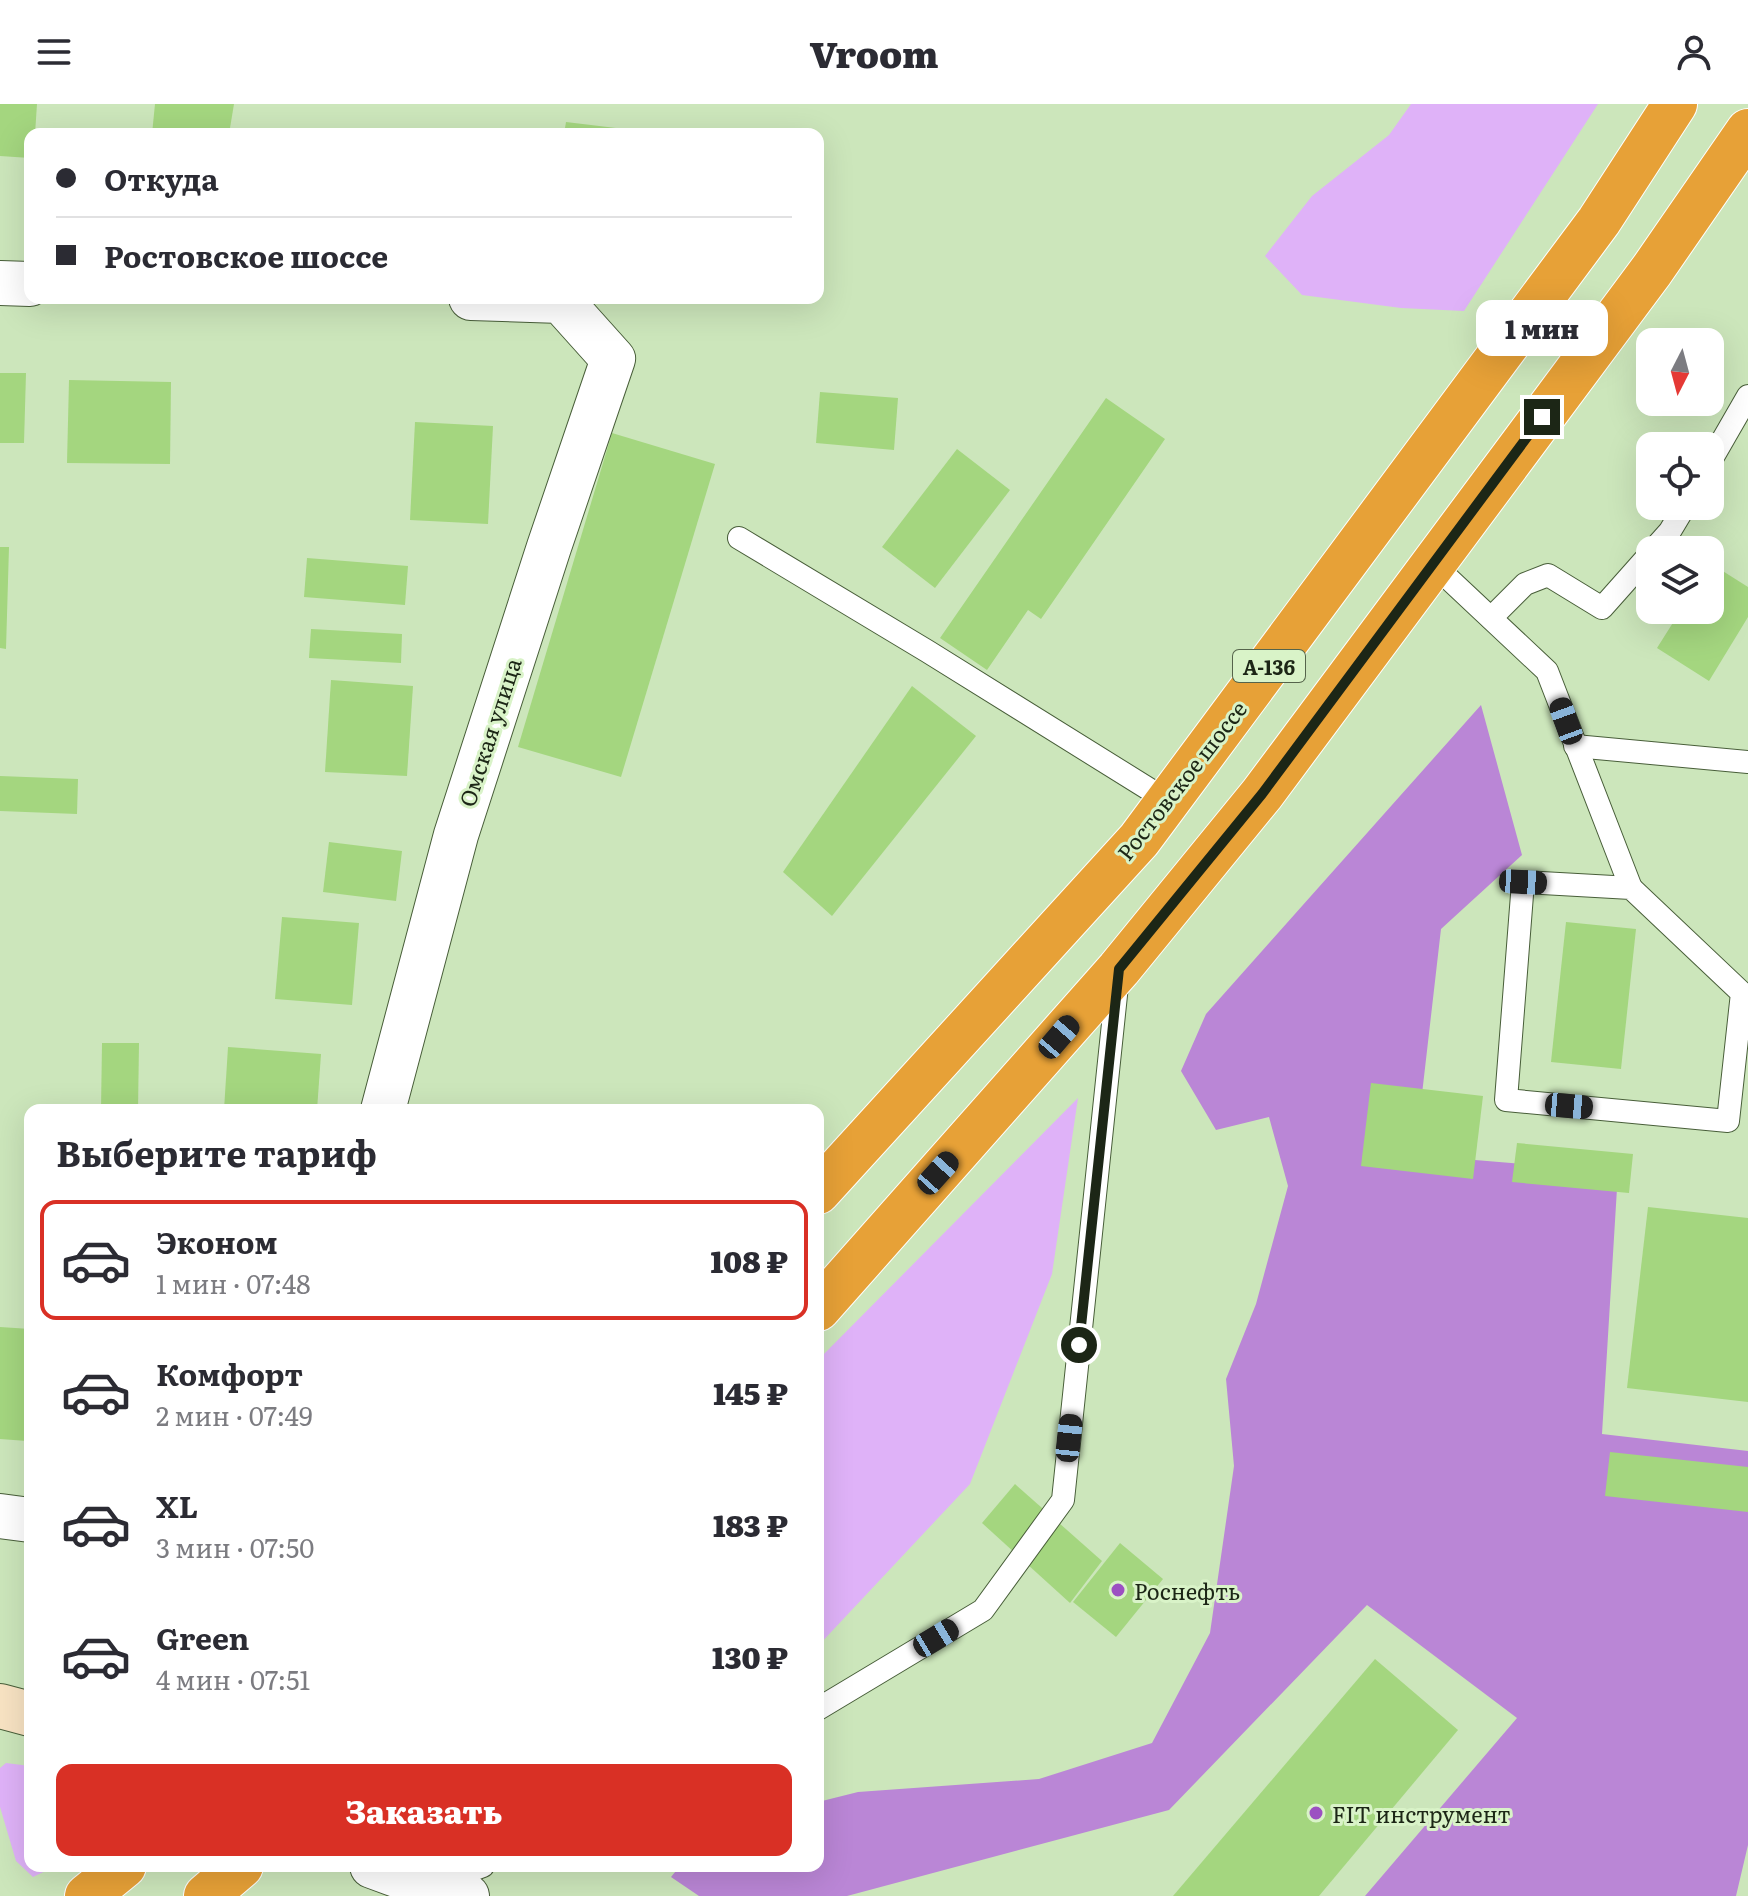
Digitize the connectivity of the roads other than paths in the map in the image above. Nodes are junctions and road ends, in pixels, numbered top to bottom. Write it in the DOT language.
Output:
graph roads {
  1 [pos="1675,104"];
  2 [pos="1748,131"];
  3 [pos="0,283"];
  4 [pos="24,284"];
  5 [pos="564,304"];
  6 [pos="1748,396"];
  7 [pos="1724,438"];
  8 [pos="739,538"];
  9 [pos="1433,564"];
  10 [pos="1636,570"];
  11 [pos="1491,618"];
  12 [pos="1575,746"];
  13 [pos="1748,762"];
  14 [pos="1168,801"];
  15 [pos="1631,888"];
  16 [pos="1119,969"];
  17 [pos="385,1104"];
  18 [pos="824,1185"];
  19 [pos="824,1302"];
  20 [pos="0,1516"];
  21 [pos="24,1519"];
  22 [pos="824,1705"];
  23 [pos="0,1706"];
  24 [pos="24,1712"];
  25 [pos="0,1738"];
  26 [pos="24,1744"];
  27 [pos="117,1872"];
  28 [pos="234,1872"];
  29 [pos="390,1872"];
  30 [pos="475,1872"];
  31 [pos="448,1891"];
  32 [pos="87,1896"];
  33 [pos="206,1896"];
  1 -- 14 [label="highway, Ростовское шоссе / А-136"];
  2 -- 9 [label="highway, А-136"];
  3 -- 4 [label="street"];
  5 -- 17 [label="street, Омская улица"];
  6 -- 7 [label="lane"];
  8 -- 14 [label="lane"];
  9 -- 11 [label="lane"];
  9 -- 16 [label="highway, А-136"];
  10 -- 11 [label="lane"];
  11 -- 12 [label="lane"];
  12 -- 13 [label="lane"];
  12 -- 15 [label="lane"];
  14 -- 18 [label="highway, Ростовское шоссе / А-136"];
  15 -- 15 [label="lane"];
  16 -- 19 [label="highway, А-136"];
  16 -- 22 [label="lane"];
  20 -- 21 [label="street"];
  23 -- 24 [label="street"];
  25 -- 26 [label="street"];
  27 -- 32 [label="highway"];
  28 -- 33 [label="highway"];
  29 -- 31 [label="street"];
  30 -- 31 [label="lane"];
}
